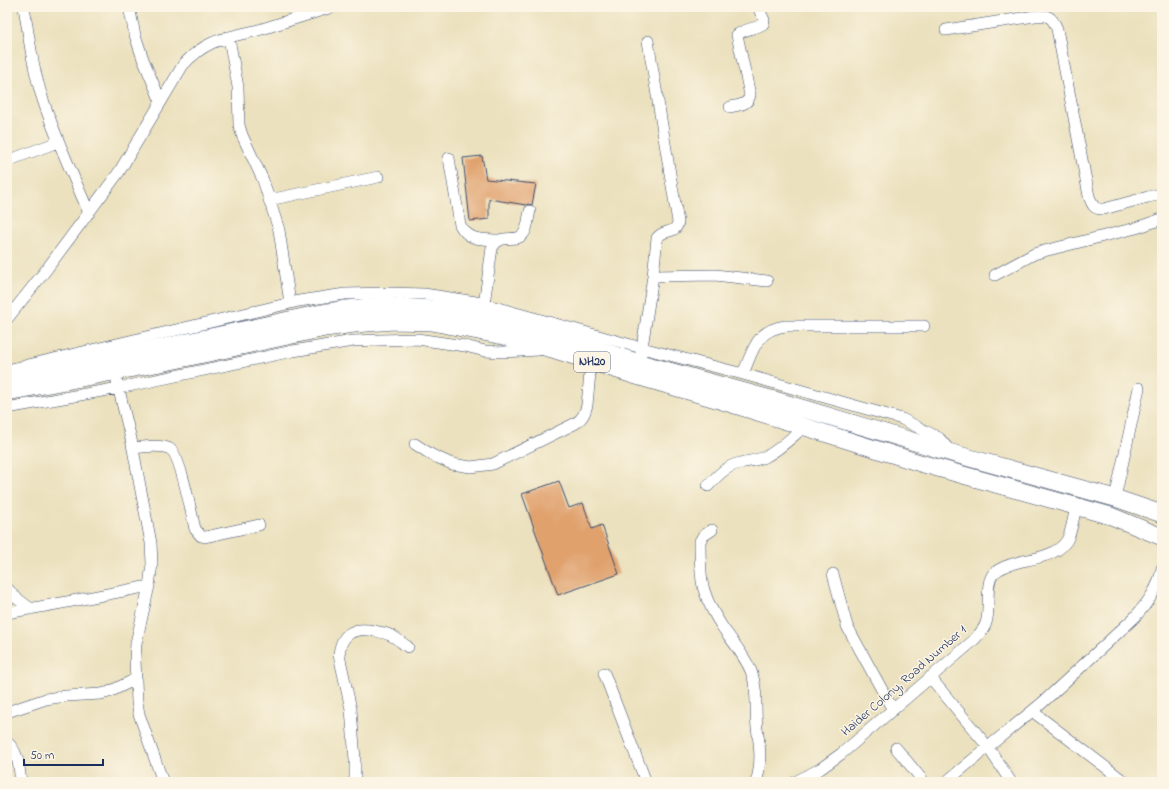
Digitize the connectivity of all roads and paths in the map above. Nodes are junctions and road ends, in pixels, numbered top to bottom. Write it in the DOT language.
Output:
graph roads {
  1 [pos="24,7"];
  2 [pos="129,7"];
  3 [pos="758,7"];
  4 [pos="325,8"];
  5 [pos="946,30"];
  6 [pos="228,37"];
  7 [pos="648,41"];
  8 [pos="161,102"];
  9 [pos="730,107"];
  10 [pos="58,142"];
  11 [pos="449,158"];
  12 [pos="7,161"];
  13 [pos="378,177"];
  14 [pos="1162,194"];
  15 [pos="269,200"];
  16 [pos="89,212"];
  17 [pos="530,212"];
  18 [pos="1162,219"];
  19 [pos="498,240"];
  20 [pos="995,275"];
  21 [pos="653,276"];
  22 [pos="767,281"];
  23 [pos="290,304"];
  24 [pos="484,304"];
  25 [pos="7,319"];
  26 [pos="924,326"];
  27 [pos="591,362"];
  28 [pos="640,362"];
  29 [pos="7,370"];
  30 [pos="743,374"];
  31 [pos="116,380"];
  32 [pos="7,381"];
  33 [pos="1139,388"];
  34 [pos="7,392"];
  35 [pos="7,408"];
  36 [pos="804,427"];
  37 [pos="415,444"];
  38 [pos="133,448"];
  39 [pos="952,453"];
  40 [pos="708,486"];
  41 [pos="1115,498"];
  42 [pos="1076,506"];
  43 [pos="1162,514"];
  44 [pos="259,525"];
  45 [pos="712,530"];
  46 [pos="1162,537"];
  47 [pos="1162,568"];
  48 [pos="833,574"];
  49 [pos="149,586"];
  50 [pos="7,588"];
  51 [pos="31,609"];
  52 [pos="7,613"];
  53 [pos="408,647"];
  54 [pos="604,673"];
  55 [pos="930,678"];
  56 [pos="136,679"];
  57 [pos="892,710"];
  58 [pos="1032,711"];
  59 [pos="7,712"];
  60 [pos="7,742"];
  61 [pos="988,747"];
  62 [pos="896,748"];
  63 [pos="21,782"];
  64 [pos="163,782"];
  65 [pos="354,782"];
  66 [pos="646,782"];
  67 [pos="756,782"];
  68 [pos="795,782"];
  69 [pos="924,782"];
  70 [pos="946,782"];
  71 [pos="1011,782"];
  72 [pos="1125,782"];
  1 -- 10 [label="street"];
  2 -- 8 [label="street"];
  3 -- 9 [label="street"];
  4 -- 6 [label="street"];
  5 -- 14 [label="street"];
  6 -- 8 [label="street"];
  6 -- 15 [label="street"];
  7 -- 21 [label="street"];
  8 -- 16 [label="street"];
  10 -- 12 [label="street"];
  10 -- 16 [label="street"];
  11 -- 19 [label="street"];
  13 -- 15 [label="street"];
  15 -- 23 [label="street"];
  16 -- 25 [label="street"];
  17 -- 19 [label="street"];
  18 -- 20 [label="street"];
  19 -- 24 [label="street"];
  21 -- 22 [label="street"];
  21 -- 28 [label="street"];
  23 -- 24 [label="street"];
  23 -- 29 [label="street"];
  24 -- 28 [label="street"];
  26 -- 30 [label="street"];
  27 -- 28 [label="highway, NH20"];
  27 -- 31 [label="highway, NH20"];
  27 -- 37 [label="street"];
  28 -- 30 [label="street"];
  28 -- 32 [label="highway, NH20"];
  28 -- 36 [label="highway, NH20"];
  28 -- 39 [label="highway, NH20"];
  30 -- 39 [label="street"];
  31 -- 34 [label="highway, NH20"];
  31 -- 35 [label="street"];
  31 -- 38 [label="street"];
  33 -- 41 [label="street"];
  36 -- 40 [label="street"];
  36 -- 42 [label="highway, NH20"];
  38 -- 44 [label="street"];
  38 -- 49 [label="street"];
  39 -- 41 [label="highway, NH20"];
  41 -- 43 [label="highway, NH20"];
  42 -- 46 [label="highway, NH20"];
  42 -- 55 [label="street, Haider Colony, Road Number 1"];
  45 -- 67 [label="street"];
  47 -- 58 [label="street"];
  48 -- 57 [label="street"];
  49 -- 51 [label="street"];
  49 -- 56 [label="street"];
  50 -- 51 [label="street"];
  51 -- 52 [label="street"];
  53 -- 65 [label="street"];
  54 -- 66 [label="street"];
  55 -- 57 [label="street, Haider Colony, Road Number 1"];
  55 -- 61 [label="street"];
  56 -- 59 [label="street"];
  56 -- 64 [label="street"];
  57 -- 68 [label="street, Haider Colony, Road Number 1"];
  58 -- 61 [label="street"];
  58 -- 72 [label="street"];
  60 -- 63 [label="street"];
  61 -- 70 [label="street"];
  61 -- 71 [label="street"];
  62 -- 69 [label="street"];
}
